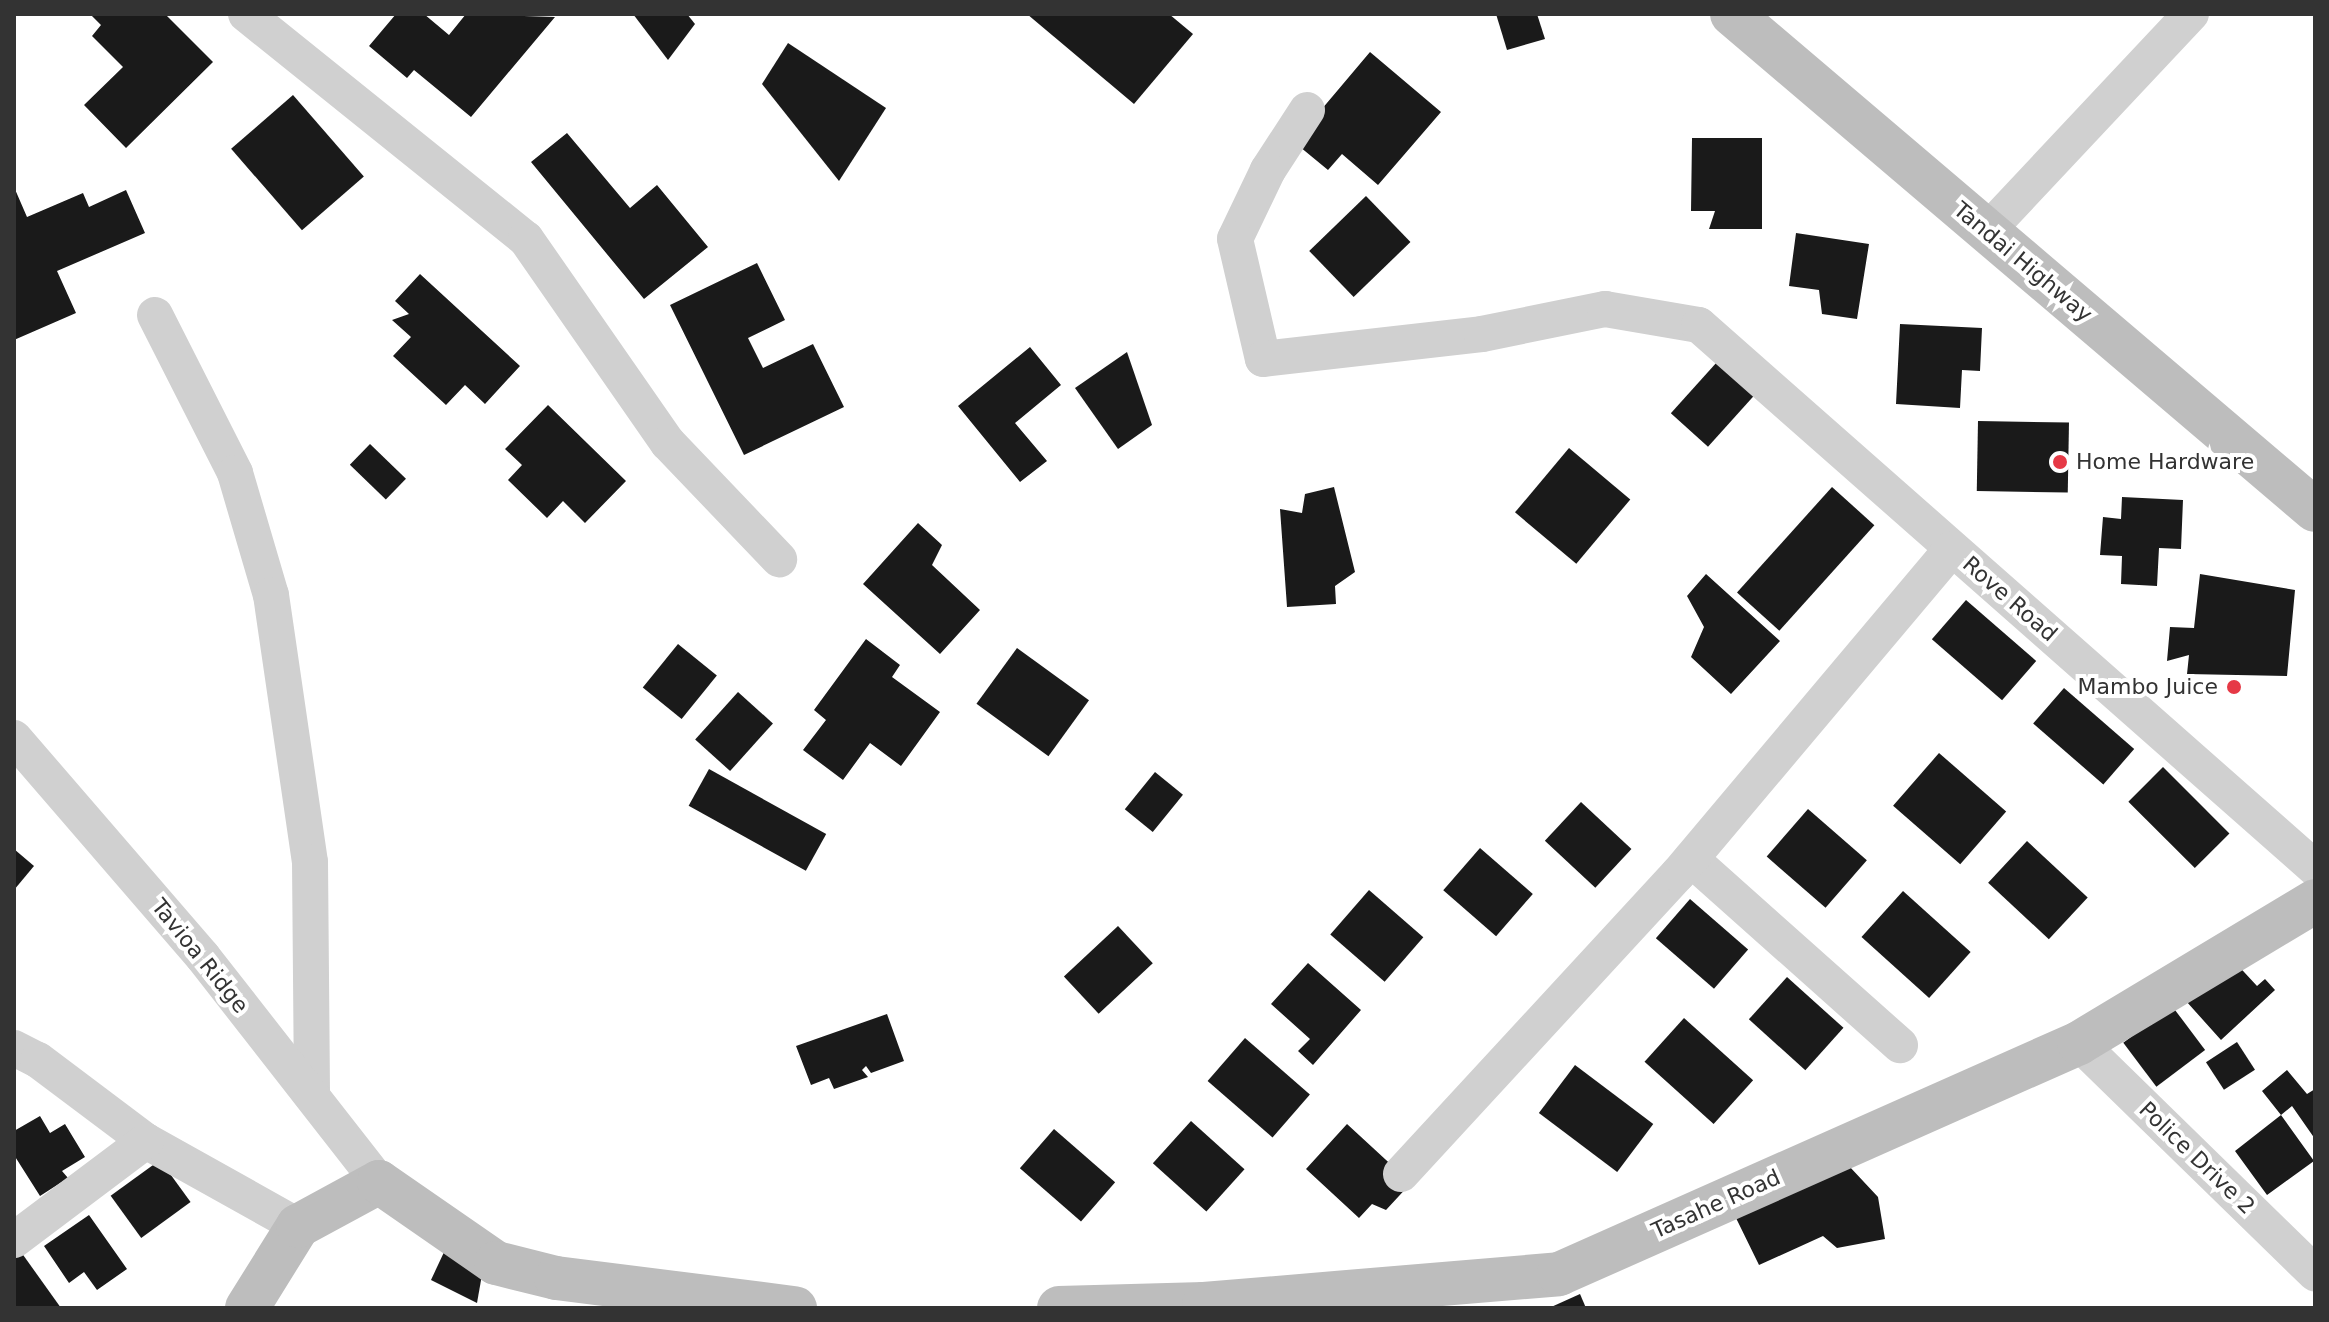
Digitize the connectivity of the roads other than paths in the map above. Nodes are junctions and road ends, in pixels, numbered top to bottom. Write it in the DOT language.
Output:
graph roads {
  1 [pos="246,14"];
  2 [pos="1732,14"];
  3 [pos="2191,14"];
  4 [pos="1307,110"];
  5 [pos="1987,231"];
  6 [pos="155,315"];
  7 [pos="2315,510"];
  8 [pos="1952,549"];
  9 [pos="779,559"];
  10 [pos="14,738"];
  11 [pos="1684,867"];
  12 [pos="2315,868"];
  13 [pos="2315,901"];
  14 [pos="2079,1043"];
  15 [pos="1900,1045"];
  16 [pos="14,1048"];
  17 [pos="312,1096"];
  18 [pos="146,1141"];
  19 [pos="1401,1174"];
  20 [pos="379,1182"];
  21 [pos="298,1226"];
  22 [pos="14,1240"];
  23 [pos="2308,1255"];
  24 [pos="247,1308"];
  25 [pos="795,1308"];
  26 [pos="1059,1308"];
  1 -- 9 [label="street"];
  2 -- 5 [label="street, Tandai Highway"];
  3 -- 5 [label="street"];
  4 -- 8 [label="street"];
  5 -- 7 [label="street, Tandai Highway"];
  6 -- 17 [label="street"];
  8 -- 11 [label="street, Rove Road"];
  8 -- 12 [label="street, Rove Road"];
  10 -- 17 [label="street, Tavioa Ridge"];
  11 -- 15 [label="street"];
  11 -- 19 [label="street, Rove Road"];
  13 -- 14 [label="street, Tasahe Road"];
  14 -- 23 [label="street, Police Drive 2"];
  14 -- 26 [label="street, Tasahe Road"];
  16 -- 18 [label="street"];
  17 -- 20 [label="street, Tavioa Ridge"];
  18 -- 21 [label="street"];
  18 -- 22 [label="street"];
  20 -- 21 [label="street"];
  20 -- 25 [label="street"];
  21 -- 24 [label="street"];
}
